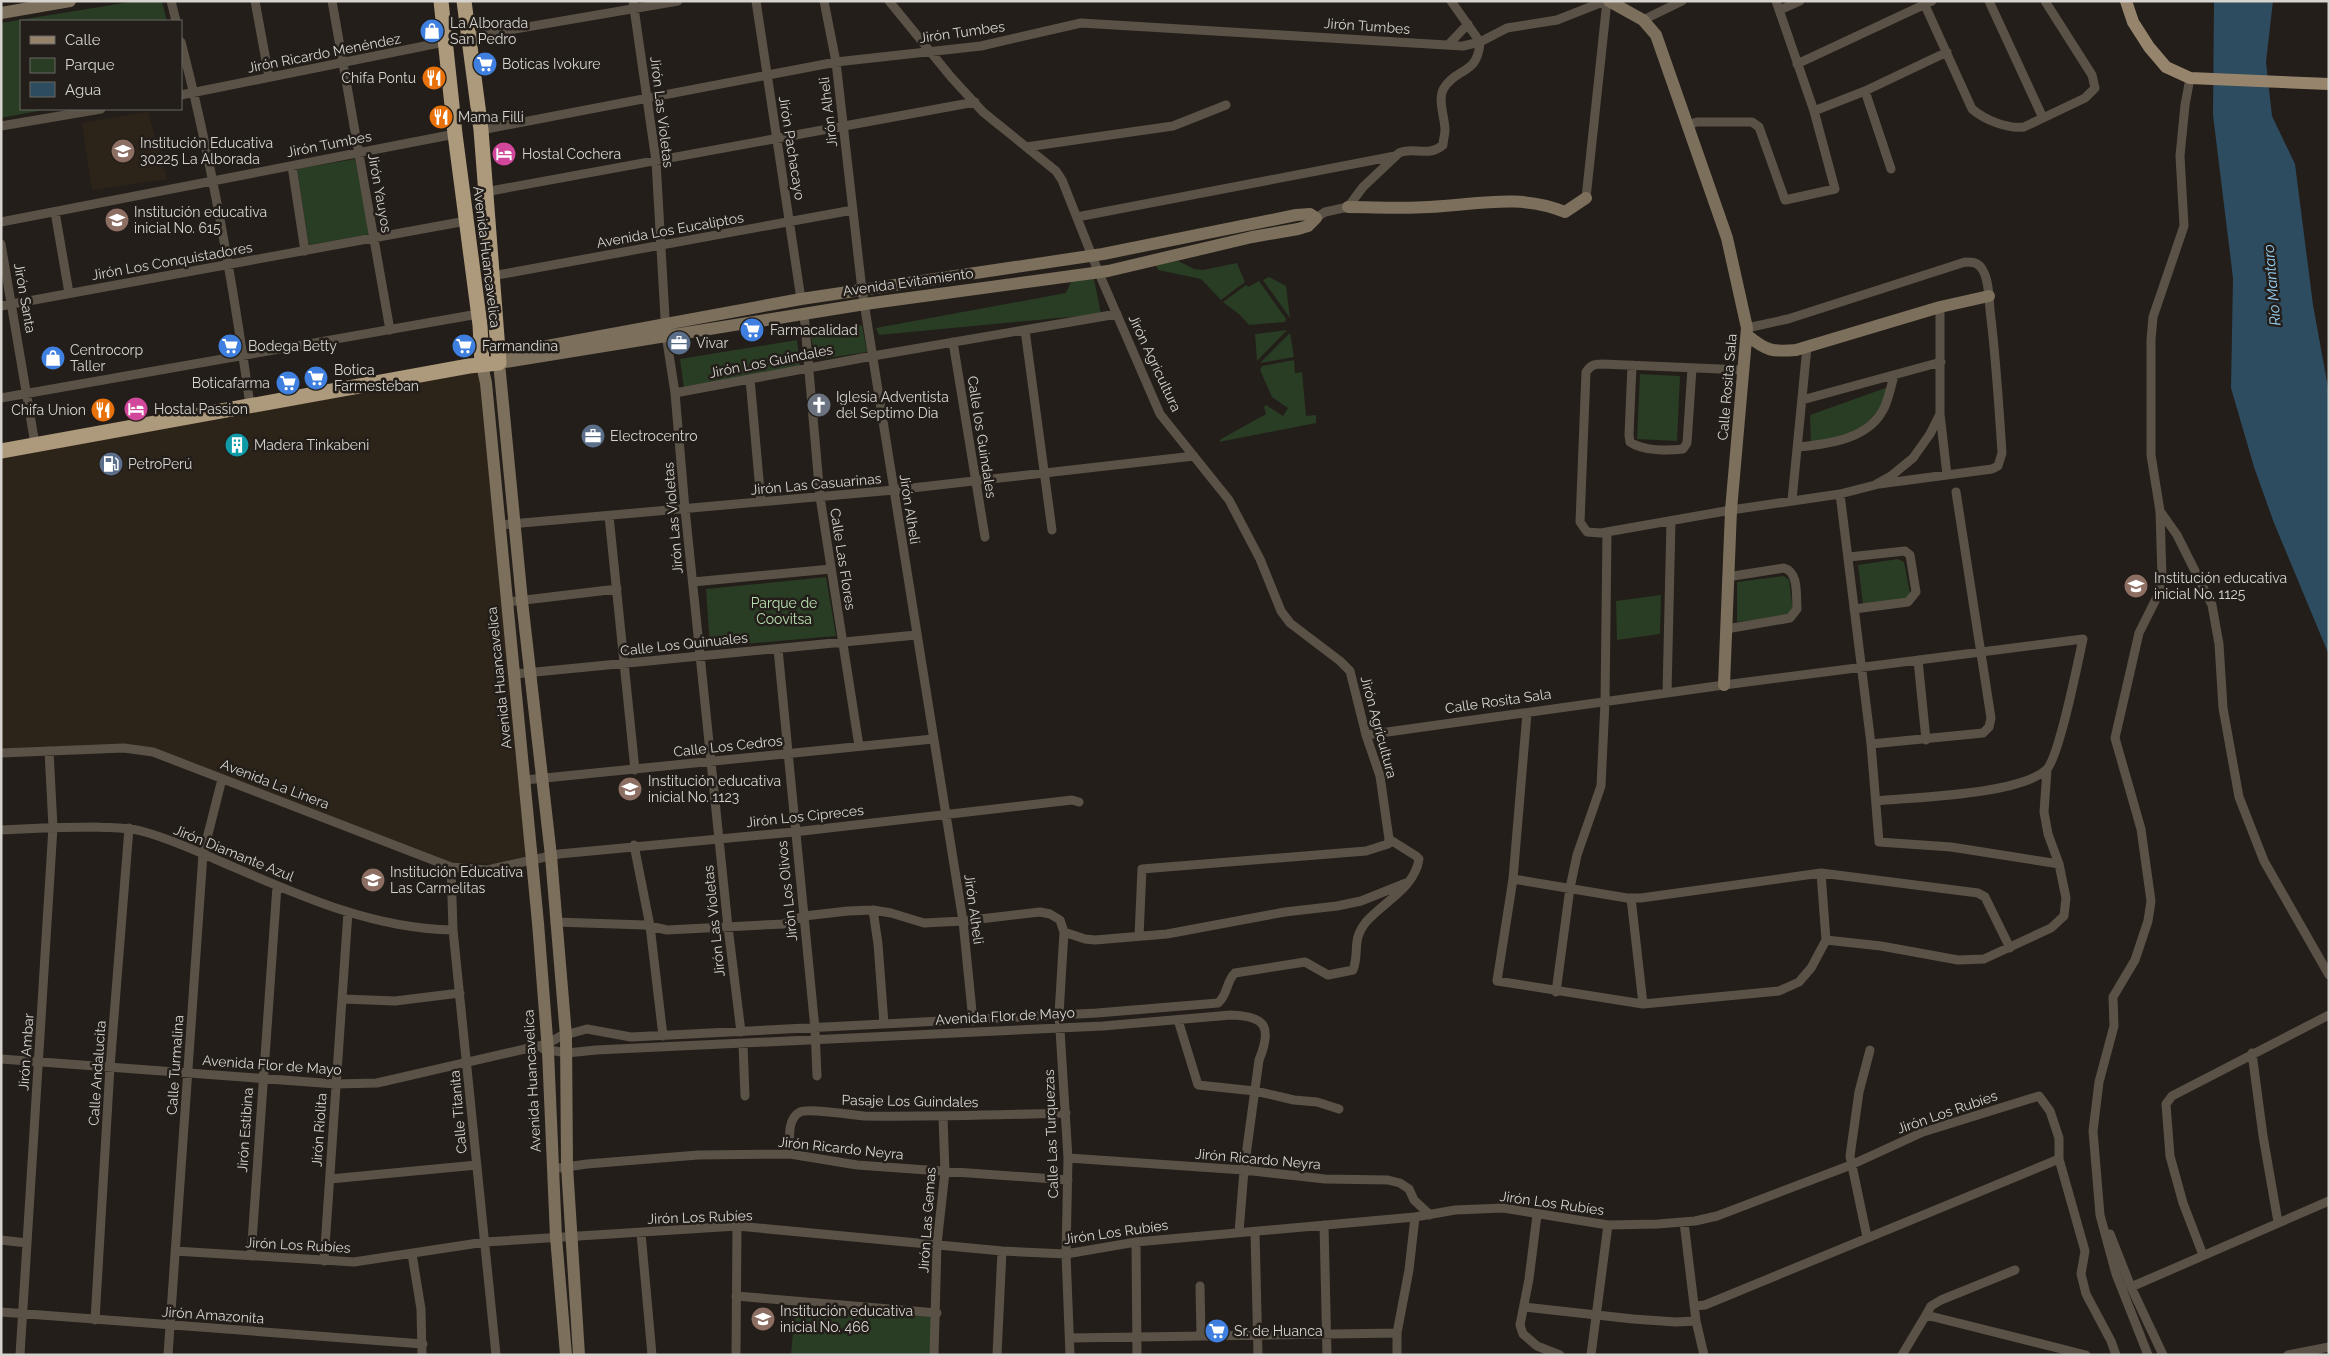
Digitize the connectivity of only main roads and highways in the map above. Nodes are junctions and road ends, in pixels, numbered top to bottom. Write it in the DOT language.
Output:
graph roads {
  1 [pos="441,1"];
  2 [pos="464,1"];
  3 [pos="2126,1"];
  4 [pos="2329,84"];
  5 [pos="477,363"];
  6 [pos="1,450"];
  1 -- 5 [label="highway, Avenida Huancavelica"];
  2 -- 5 [label="highway, Avenida Huancavelica"];
  3 -- 4 [label="main road"];
  5 -- 6 [label="highway"];
}
